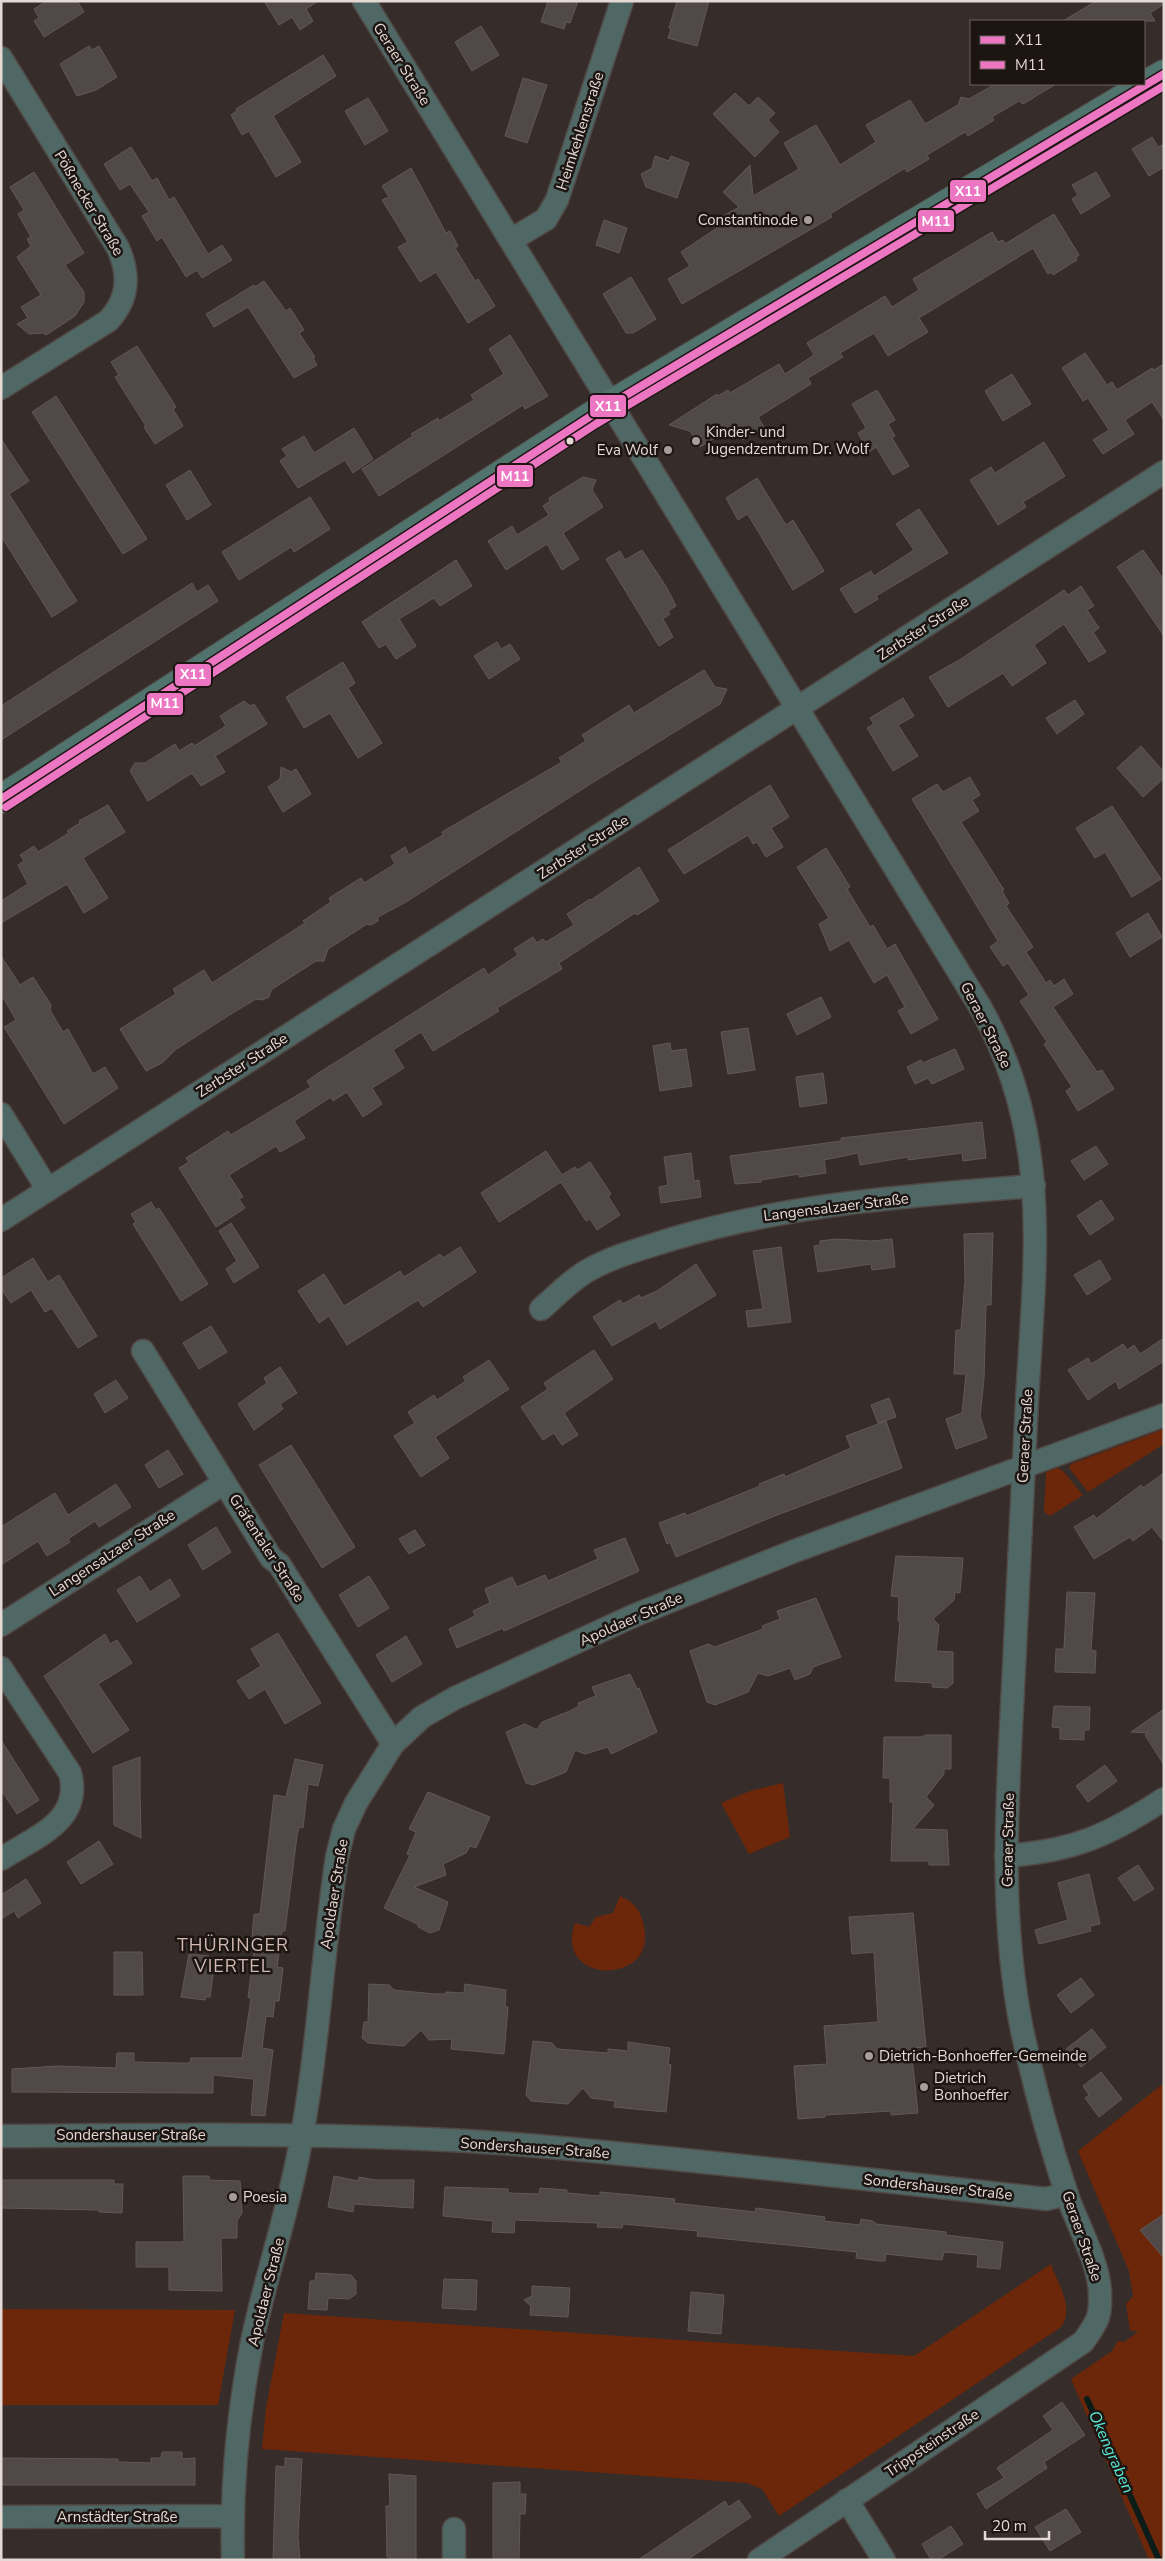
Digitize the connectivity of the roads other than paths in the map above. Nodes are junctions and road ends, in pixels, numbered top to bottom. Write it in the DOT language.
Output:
graph roads {
  1 [pos="364,1"];
  2 [pos="622,1"];
  3 [pos="1,58"];
  4 [pos="1164,74"];
  5 [pos="511,240"];
  6 [pos="1,388"];
  7 [pos="612,404"];
  8 [pos="1164,472"];
  9 [pos="798,709"];
  10 [pos="1,799"];
  11 [pos="1,1114"];
  12 [pos="1034,1186"];
  13 [pos="48,1190"];
  14 [pos="1,1220"];
  15 [pos="541,1309"];
  16 [pos="144,1351"];
  17 [pos="1164,1415"];
  18 [pos="1023,1467"];
  19 [pos="224,1482"];
  20 [pos="1,1624"];
  21 [pos="1,1668"];
  22 [pos="393,1744"];
  23 [pos="1164,1799"];
  24 [pos="1006,1856"];
  25 [pos="1,1859"];
  26 [pos="1,2136"];
  27 [pos="302,2136"];
  28 [pos="1067,2194"];
  29 [pos="1098,2320"];
  30 [pos="847,2500"];
  31 [pos="232,2516"];
  32 [pos="1,2517"];
  33 [pos="454,2529"];
  34 [pos="232,2560"];
  35 [pos="454,2560"];
  36 [pos="759,2560"];
  37 [pos="884,2560"];
  1 -- 5 [label="street, Geraer Straße"];
  2 -- 5 [label="street, Heimkehlenstraße"];
  3 -- 6 [label="street, Pößnecker Straße"];
  4 -- 7 [label="street"];
  5 -- 7 [label="street, Geraer Straße"];
  7 -- 9 [label="street, Geraer Straße"];
  7 -- 10 [label="street"];
  8 -- 9 [label="street, Zerbster Straße"];
  9 -- 12 [label="street, Geraer Straße"];
  9 -- 13 [label="street, Zerbster Straße"];
  11 -- 13 [label="street"];
  12 -- 15 [label="street, Langensalzaer Straße"];
  12 -- 18 [label="street, Geraer Straße"];
  13 -- 14 [label="street, Zerbster Straße"];
  16 -- 19 [label="street, Gräfentaler Straße"];
  17 -- 18 [label="street, Apoldaer Straße"];
  18 -- 22 [label="street, Apoldaer Straße"];
  18 -- 24 [label="street, Geraer Straße"];
  19 -- 20 [label="street, Langensalzaer Straße"];
  19 -- 22 [label="street, Gräfentaler Straße"];
  21 -- 25 [label="street"];
  22 -- 27 [label="street, Apoldaer Straße"];
  23 -- 24 [label="street"];
  24 -- 28 [label="street, Geraer Straße"];
  26 -- 27 [label="street, Sondershauser Straße"];
  27 -- 28 [label="street, Sondershauser Straße"];
  27 -- 31 [label="street, Apoldaer Straße"];
  28 -- 29 [label="street, Geraer Straße"];
  29 -- 30 [label="street, Trippsteinstraße"];
  30 -- 36 [label="street, Trippsteinstraße"];
  30 -- 37 [label="street"];
  31 -- 32 [label="street, Arnstädter Straße"];
  31 -- 34 [label="street, Apoldaer Straße"];
  33 -- 35 [label="street"];
}
